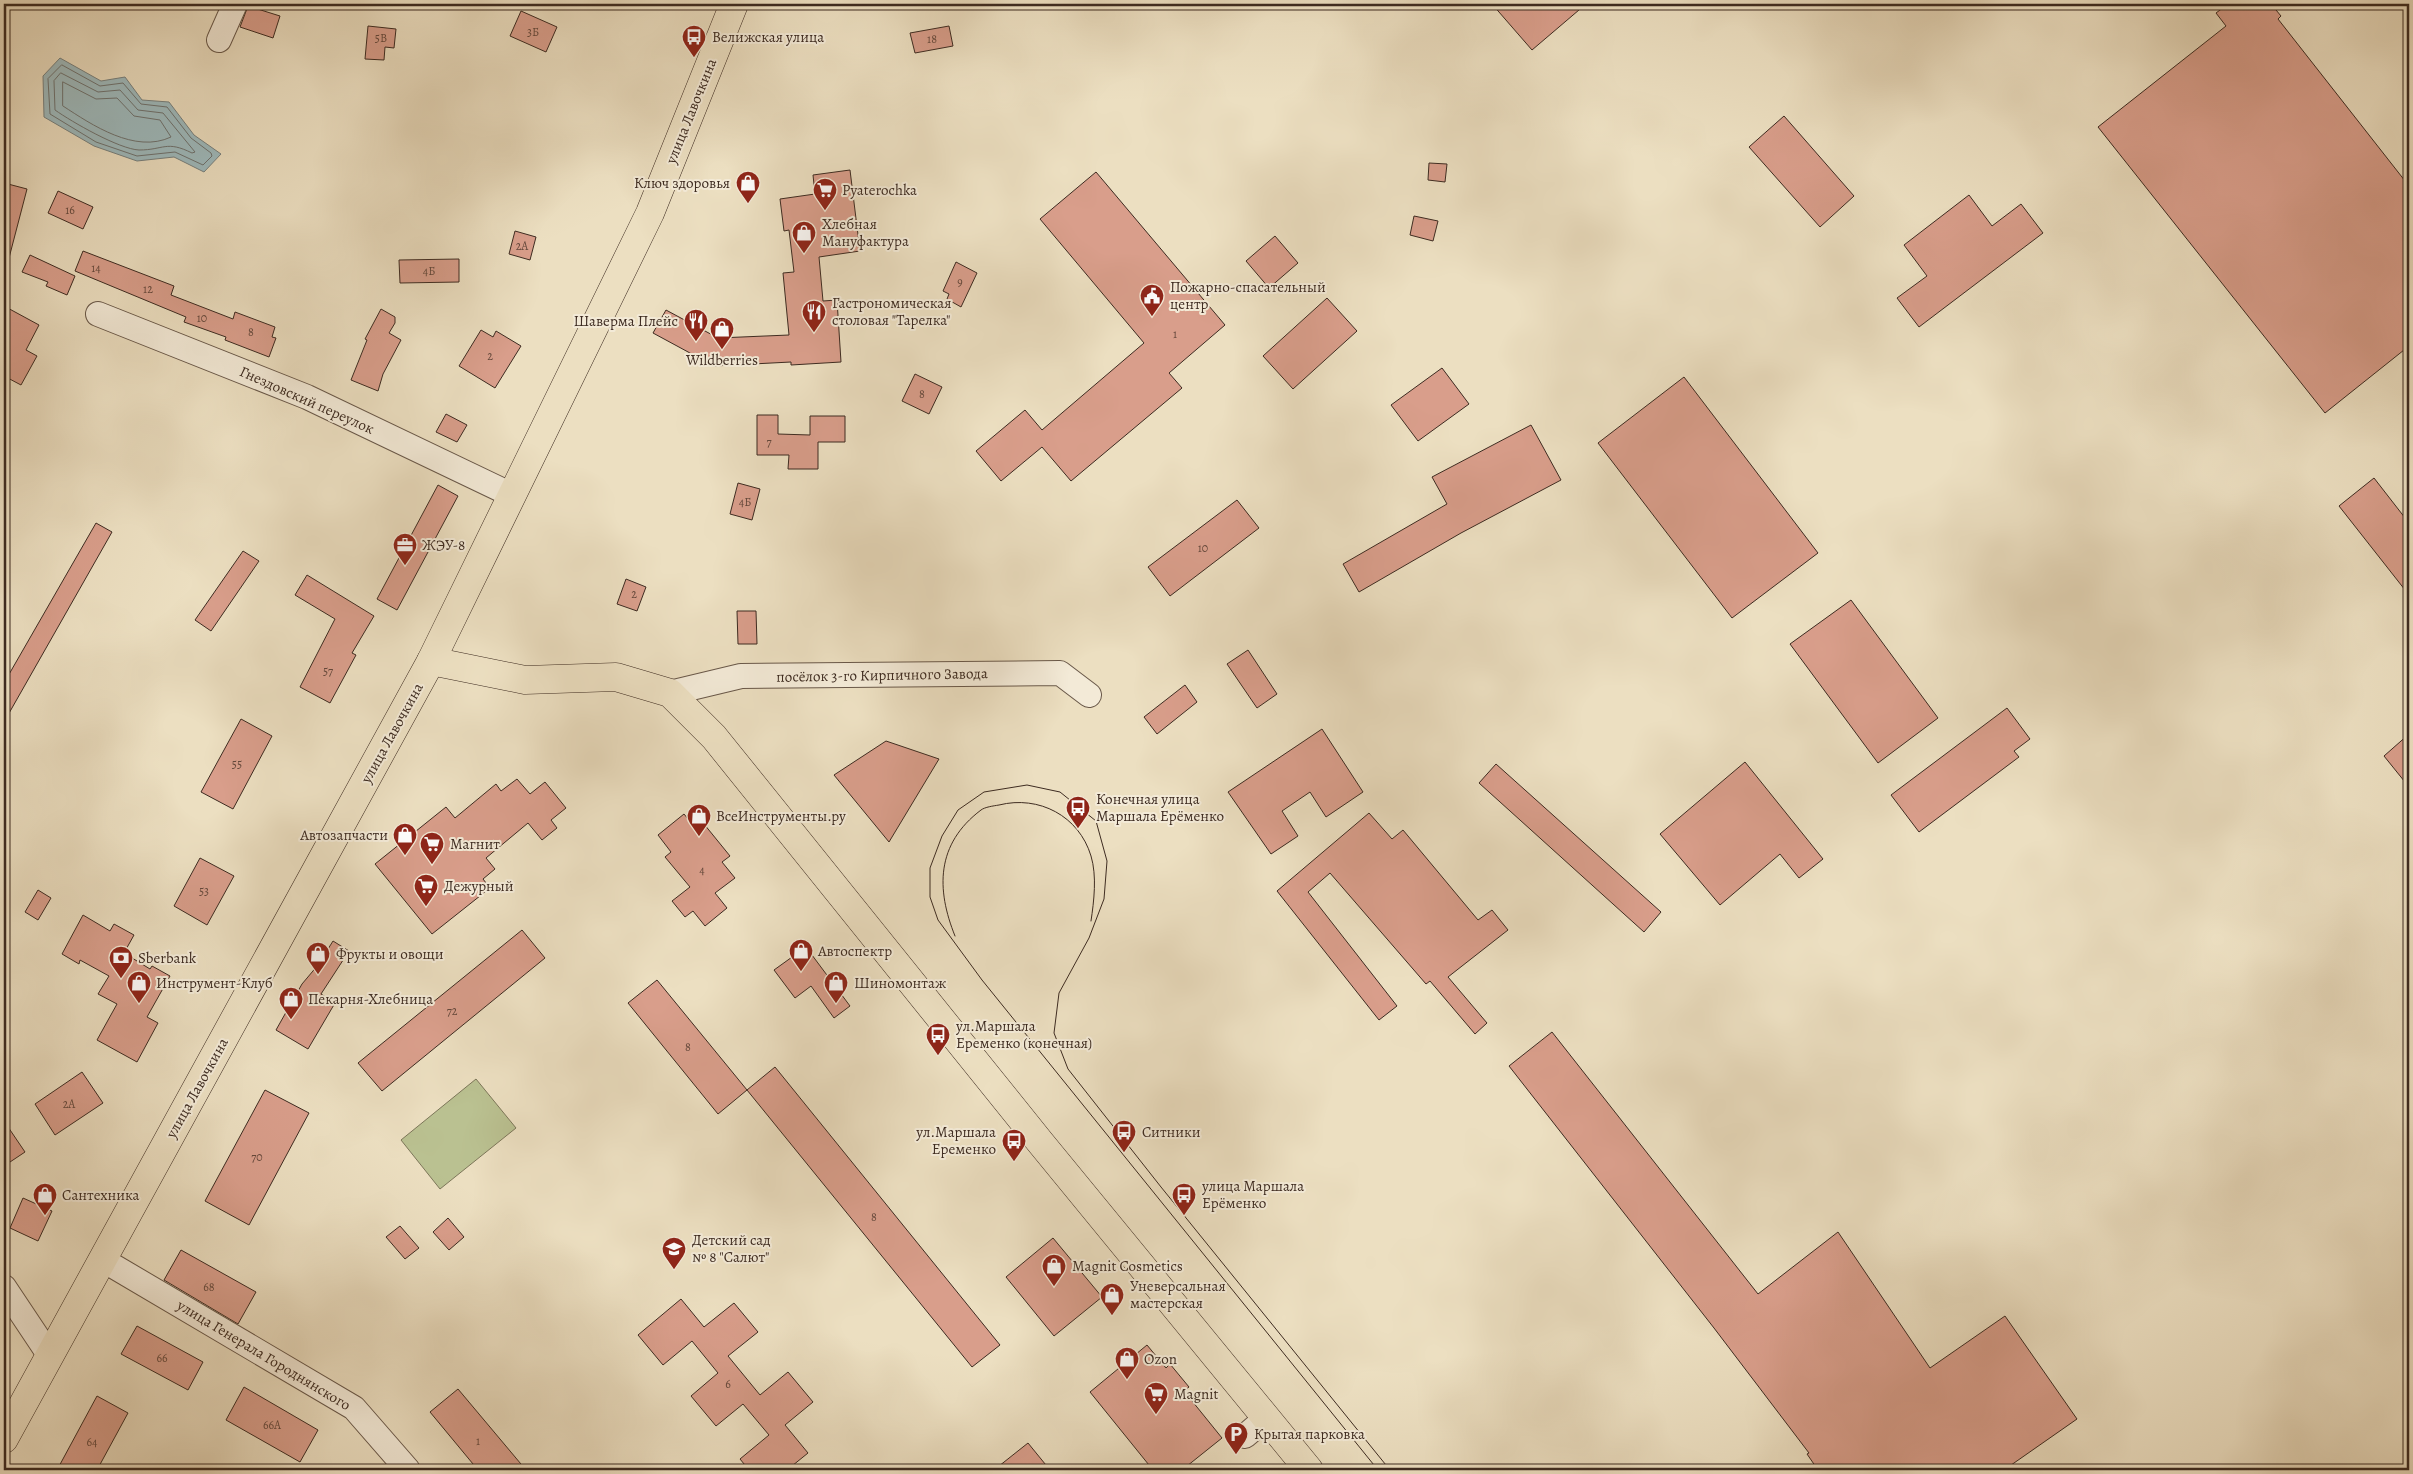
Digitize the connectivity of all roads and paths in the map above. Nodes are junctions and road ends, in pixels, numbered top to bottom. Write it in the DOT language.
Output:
graph roads {
  1 [pos="235,4"];
  2 [pos="734,4"];
  3 [pos="218,40"];
  4 [pos="98,314"];
  5 [pos="512,495"];
  6 [pos="431,661"];
  7 [pos="670,693"];
  8 [pos="1089,696"];
  9 [pos="103,1260"];
  10 [pos="4,1287"];
  11 [pos="50,1356"];
  12 [pos="1266,1418"];
  13 [pos="1245,1436"];
  14 [pos="4,1439"];
  15 [pos="408,1470"];
  16 [pos="1309,1470"];
  1 -- 3 [label="street"];
  2 -- 5 [label="main road, улица Лавочкина"];
  4 -- 5 [label="street, Гнездовский переулок"];
  5 -- 6 [label="main road, улица Лавочкина"];
  6 -- 7 [label="main road"];
  6 -- 9 [label="main road, улица Лавочкина"];
  7 -- 8 [label="street, посёлок 3-го Кирпичного Завода"];
  7 -- 12 [label="main road"];
  9 -- 11 [label="main road, улица Лавочкина"];
  9 -- 15 [label="street, улица Генерала Городнянского"];
  10 -- 11 [label="street"];
  11 -- 14 [label="main road, улица Лавочкина"];
  12 -- 13 [label="street"];
  12 -- 16 [label="main road"];
}
